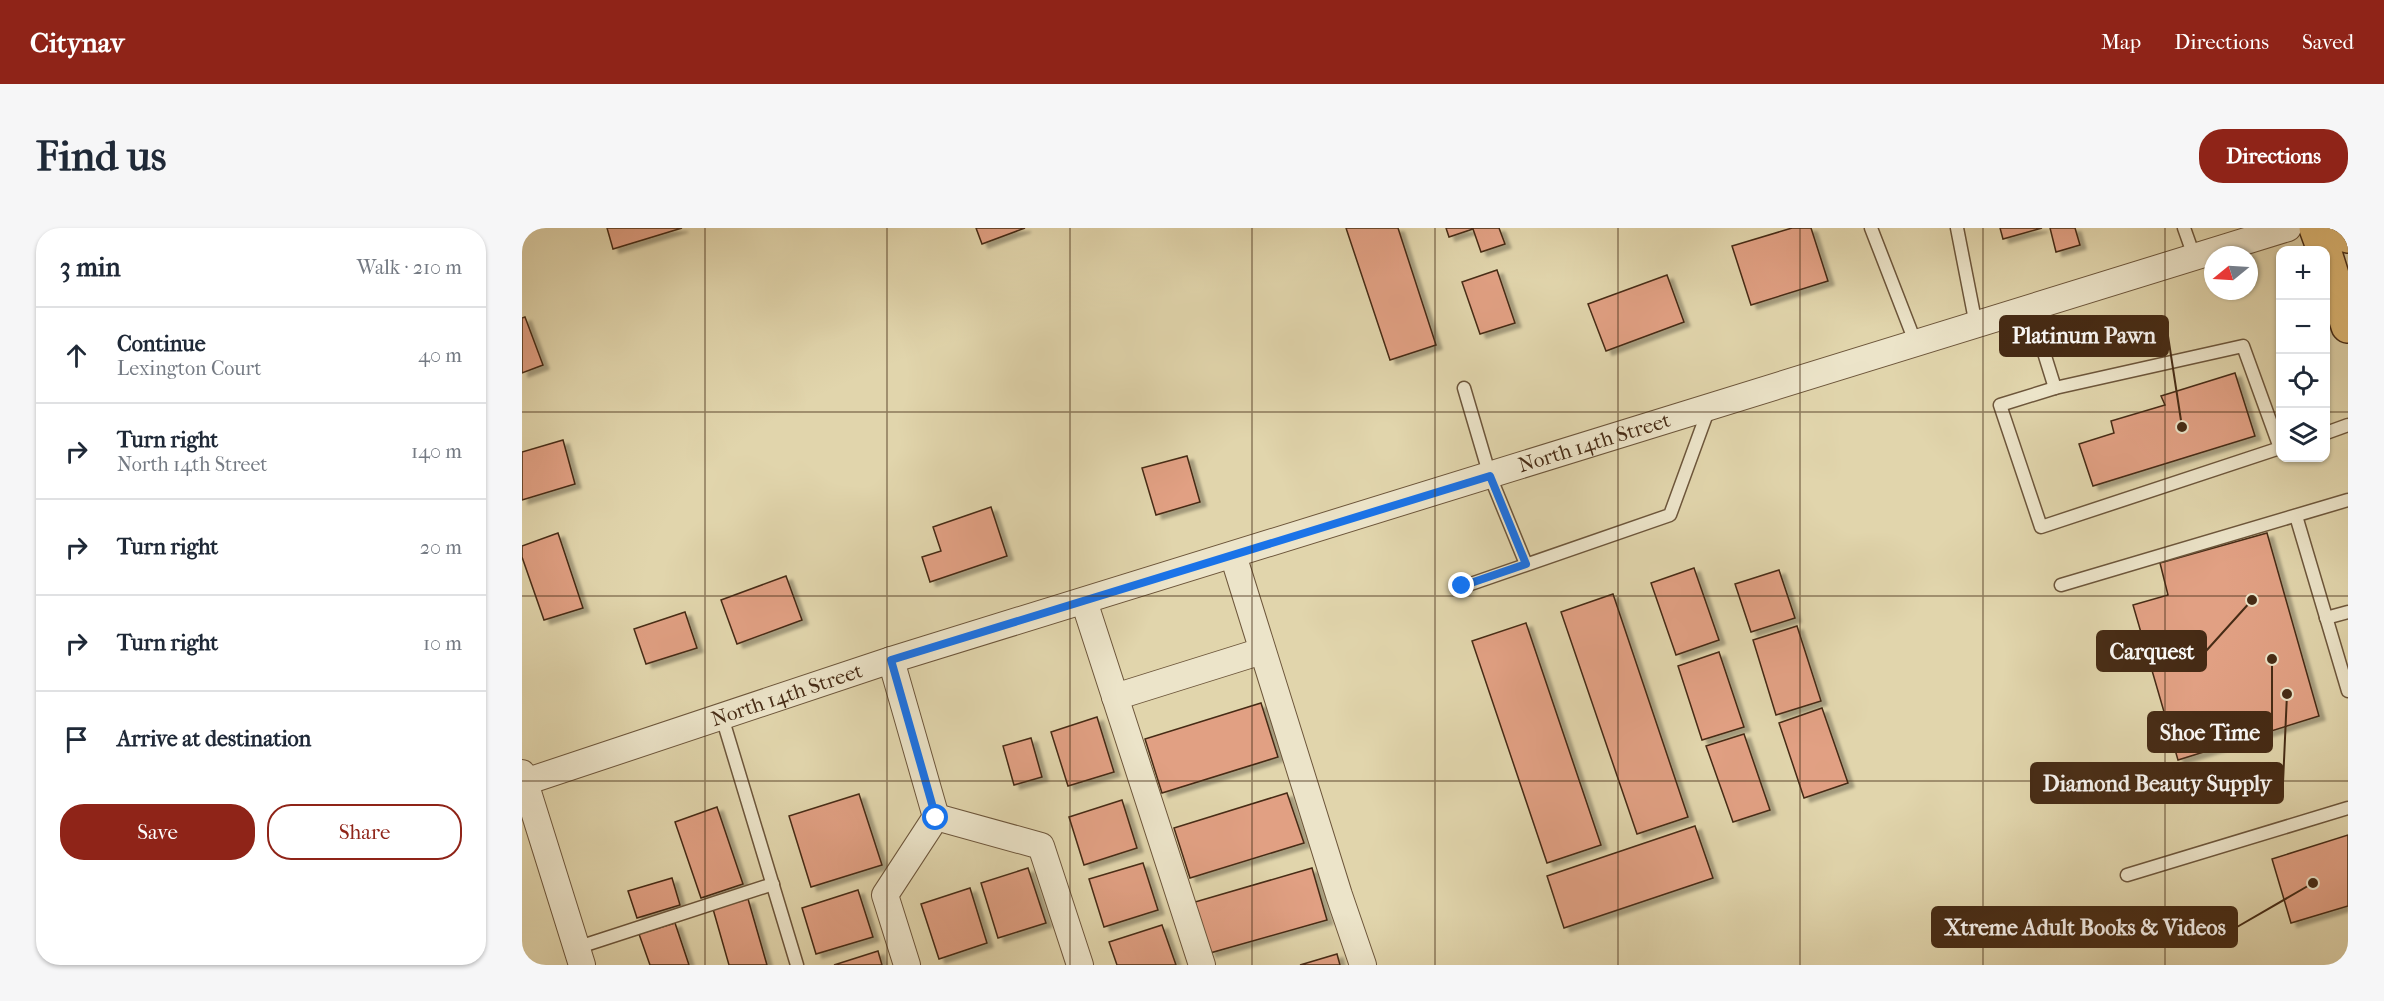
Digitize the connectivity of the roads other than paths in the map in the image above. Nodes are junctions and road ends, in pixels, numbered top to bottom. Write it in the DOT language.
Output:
graph roads {
  1 [pos="1871,228"];
  2 [pos="1958,228"];
  3 [pos="2184,228"];
  4 [pos="2288,228"];
  5 [pos="2316,228"];
  6 [pos="2335,228"];
  7 [pos="2348,236"];
  8 [pos="2323,246"];
  9 [pos="2194,256"];
  10 [pos="2330,271"];
  11 [pos="2030,308"];
  12 [pos="1976,325"];
  13 [pos="2348,326"];
  14 [pos="1916,344"];
  15 [pos="1464,387"];
  16 [pos="2055,388"];
  17 [pos="1709,408"];
  18 [pos="2348,425"];
  19 [pos="2330,431"];
  20 [pos="2276,437"];
  21 [pos="2276,449"];
  22 [pos="1490,476"];
  23 [pos="2348,500"];
  24 [pos="2296,516"];
  25 [pos="1233,555"];
  26 [pos="1526,564"];
  27 [pos="2061,585"];
  28 [pos="1462,586"];
  29 [pos="1084,601"];
  30 [pos="2348,612"];
  31 [pos="2326,618"];
  32 [pos="1262,651"];
  33 [pos="891,660"];
  34 [pos="2348,691"];
  35 [pos="1115,697"];
  36 [pos="722,717"];
  37 [pos="523,779"];
  38 [pos="2348,808"];
  39 [pos="936,818"];
  40 [pos="2127,874"];
  41 [pos="773,884"];
  42 [pos="579,957"];
  43 [pos="797,965"];
  44 [pos="907,965"];
  45 [pos="1080,965"];
  46 [pos="1202,965"];
  47 [pos="1363,965"];
  1 -- 14 [label="lane"];
  2 -- 12 [label="lane"];
  3 -- 9 [label="lane"];
  4 -- 9 [label="street, North 14th Street"];
  5 -- 8 [label="main road"];
  6 -- 7 [label="main road"];
  9 -- 11 [label="street, North 14th Street"];
  10 -- 13 [label="main road"];
  11 -- 12 [label="street, North 14th Street"];
  11 -- 16 [label="lane"];
  12 -- 14 [label="street, North 14th Street"];
  14 -- 17 [label="street, North 14th Street"];
  15 -- 22 [label="lane"];
  16 -- 20 [label="lane"];
  16 -- 21 [label="lane"];
  17 -- 22 [label="street, North 14th Street"];
  17 -- 26 [label="lane"];
  18 -- 19 [label="lane"];
  22 -- 25 [label="street, North 14th Street"];
  22 -- 26 [label="lane"];
  23 -- 24 [label="lane"];
  24 -- 27 [label="lane"];
  24 -- 31 [label="lane"];
  25 -- 29 [label="street, North 14th Street"];
  25 -- 32 [label="street"];
  26 -- 28 [label="lane"];
  29 -- 33 [label="street, North 14th Street"];
  29 -- 35 [label="street"];
  30 -- 31 [label="lane"];
  31 -- 34 [label="lane"];
  32 -- 35 [label="street"];
  32 -- 47 [label="street"];
  33 -- 36 [label="street, North 14th Street"];
  33 -- 39 [label="street"];
  35 -- 46 [label="street"];
  36 -- 37 [label="street, North 14th Street"];
  36 -- 41 [label="lane"];
  37 -- 42 [label="street"];
  38 -- 40 [label="lane"];
  39 -- 44 [label="street"];
  39 -- 45 [label="street"];
  41 -- 42 [label="lane"];
  41 -- 43 [label="lane"];
}
